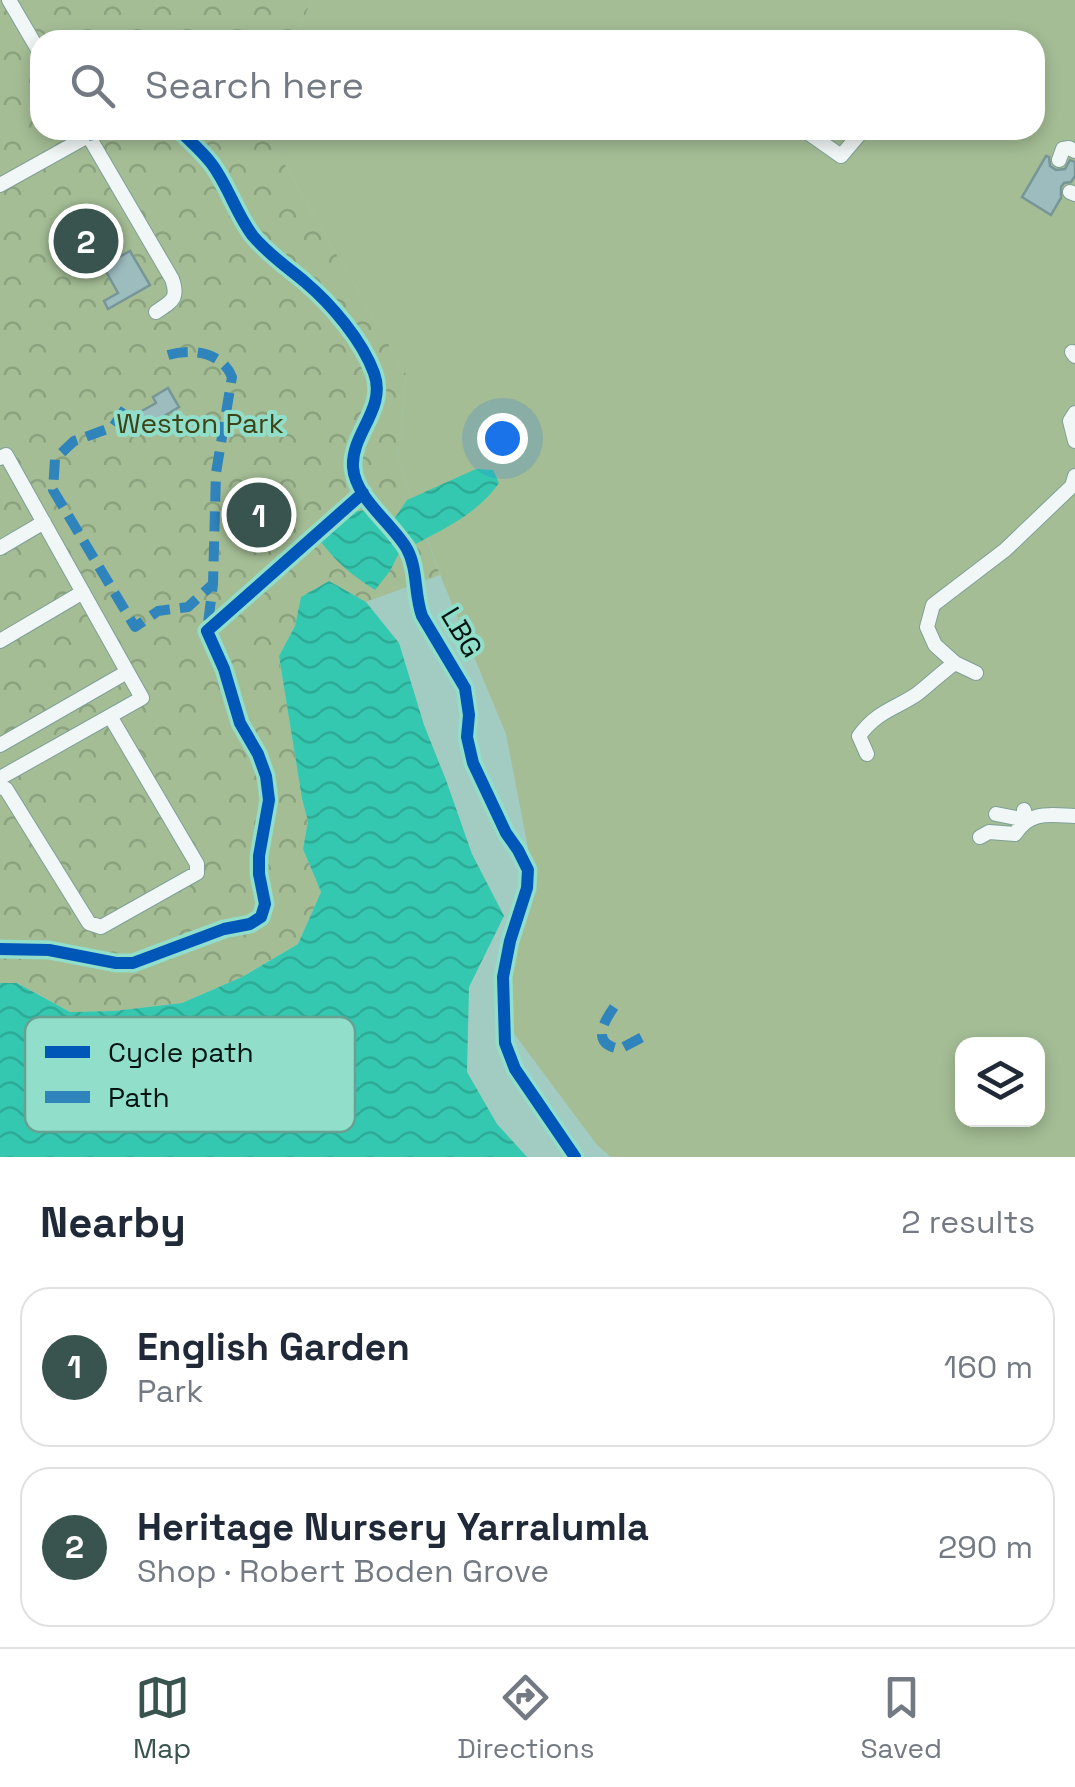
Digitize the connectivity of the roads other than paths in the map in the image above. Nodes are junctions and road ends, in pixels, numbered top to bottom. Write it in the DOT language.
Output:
graph roads {
  1 [pos="9,0"];
  2 [pos="30,36"];
  3 [pos="74,140"];
  4 [pos="90,140"];
  5 [pos="822,140"];
  6 [pos="855,140"];
  7 [pos="1075,151"];
  8 [pos="1058,160"];
  9 [pos="0,185"];
  10 [pos="156,312"];
  11 [pos="1075,413"];
  12 [pos="1075,441"];
  13 [pos="2,452"];
  14 [pos="1075,476"];
  15 [pos="44,522"];
  16 [pos="0,548"];
  17 [pos="83,592"];
  18 [pos="0,641"];
  19 [pos="954,663"];
  20 [pos="127,672"];
  21 [pos="976,673"];
  22 [pos="110,716"];
  23 [pos="0,745"];
  24 [pos="867,754"];
  25 [pos="0,778"];
  26 [pos="0,786"];
  27 [pos="996,814"];
  28 [pos="1025,815"];
  29 [pos="1075,816"];
  30 [pos="980,837"];
  1 -- 2 [label="street"];
  3 -- 9 [label="street"];
  4 -- 10 [label="street"];
  5 -- 6 [label="street"];
  7 -- 8 [label="street"];
  11 -- 12 [label="street"];
  13 -- 15 [label="street"];
  14 -- 19 [label="street"];
  15 -- 16 [label="street"];
  15 -- 17 [label="street"];
  17 -- 18 [label="street"];
  17 -- 20 [label="street"];
  19 -- 21 [label="street"];
  19 -- 24 [label="street"];
  20 -- 22 [label="street"];
  20 -- 23 [label="street"];
  22 -- 25 [label="street"];
  22 -- 26 [label="street"];
  27 -- 28 [label="street"];
  28 -- 29 [label="street"];
  28 -- 30 [label="street"];
}
